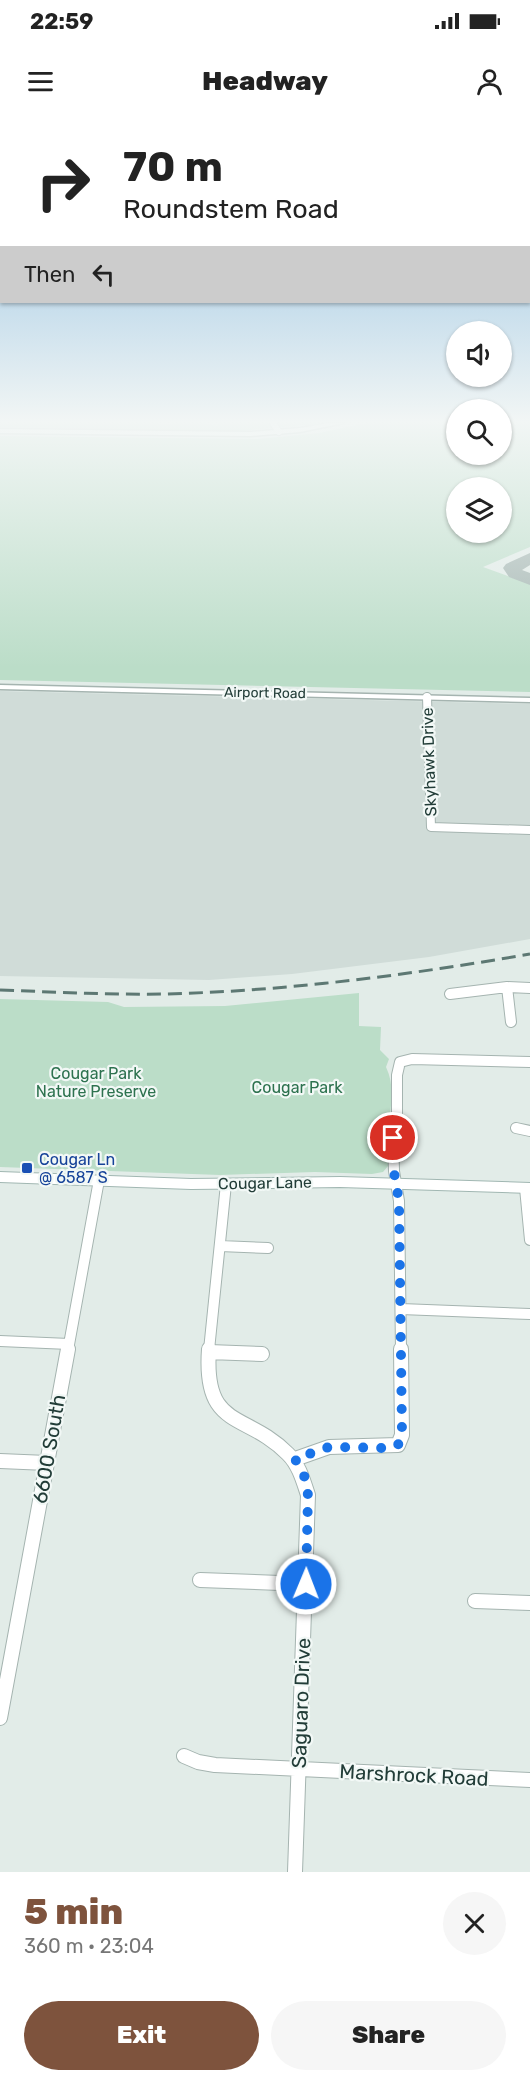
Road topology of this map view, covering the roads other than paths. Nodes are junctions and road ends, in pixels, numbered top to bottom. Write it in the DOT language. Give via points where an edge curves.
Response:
graph roads {
  1 [pos="0,687"];
  2 [pos="427,697"];
  3 [pos="530,700"];
  4 [pos="530,830"];
  5 [pos="507,987"];
  6 [pos="530,988"];
  7 [pos="450,994"];
  8 [pos="511,1022"];
  9 [pos="530,1062"];
  10 [pos="516,1128"];
  11 [pos="530,1131"];
  12 [pos="0,1177"];
  13 [pos="99,1180"];
  14 [pos="226,1184"];
  15 [pos="396,1184"];
  16 [pos="527,1188"];
  17 [pos="530,1240"];
  18 [pos="220,1246"];
  19 [pos="268,1248"];
  20 [pos="401,1309"];
  21 [pos="530,1314"];
  22 [pos="0,1341"];
  23 [pos="69,1344"];
  24 [pos="209,1352"];
  25 [pos="262,1354"];
  26 [pos="295,1459"];
  27 [pos="0,1461"];
  28 [pos="47,1463"];
  29 [pos="200,1580"];
  30 [pos="306,1584"];
  31 [pos="475,1601"];
  32 [pos="530,1603"];
  33 [pos="0,1718"];
  34 [pos="184,1756"];
  35 [pos="298,1769"];
  36 [pos="530,1780"];
  37 [pos="295,1872"];
  1 -- 2 [label="street, Airport Road"];
  2 -- 3 [label="street, Airport Road"];
  2 -- 4 [label="street, Skyhawk Drive" via="431,827"];
  5 -- 6 [label="street"];
  5 -- 7 [label="street"];
  5 -- 8 [label="street"];
  9 -- 15 [label="street" via="400,1062 398,1117 393,1138"];
  10 -- 11 [label="street"];
  12 -- 13 [label="main road, Cougar Lane"];
  13 -- 14 [label="main road, Cougar Lane"];
  13 -- 23 [label="street, 6600 South"];
  14 -- 15 [label="main road, Cougar Lane"];
  14 -- 18 [label="street, Saguaro Drive"];
  15 -- 16 [label="main road, Cougar Lane"];
  15 -- 20 [label="street"];
  16 -- 17 [label="street"];
  18 -- 19 [label="street"];
  18 -- 24 [label="street, Saguaro Drive"];
  20 -- 21 [label="street"];
  20 -- 26 [label="street" via="404,1422 398,1445 329,1447"];
  22 -- 23 [label="street"];
  23 -- 28 [label="street, 6600 South"];
  24 -- 25 [label="street"];
  24 -- 26 [label="street, Saguaro Drive" via="208,1376 217,1403 230,1417 266,1436"];
  26 -- 30 [label="street, Saguaro Drive" via="304,1475 308,1495"];
  27 -- 28 [label="street"];
  28 -- 33 [label="street, 6600 South"];
  29 -- 30 [label="street"];
  30 -- 35 [label="street, Saguaro Drive"];
  31 -- 32 [label="street"];
  34 -- 35 [label="street, Marshrock Road" via="215,1765"];
  35 -- 36 [label="street, Marshrock Road"];
  35 -- 37 [label="street, Saguaro Drive"];
}
